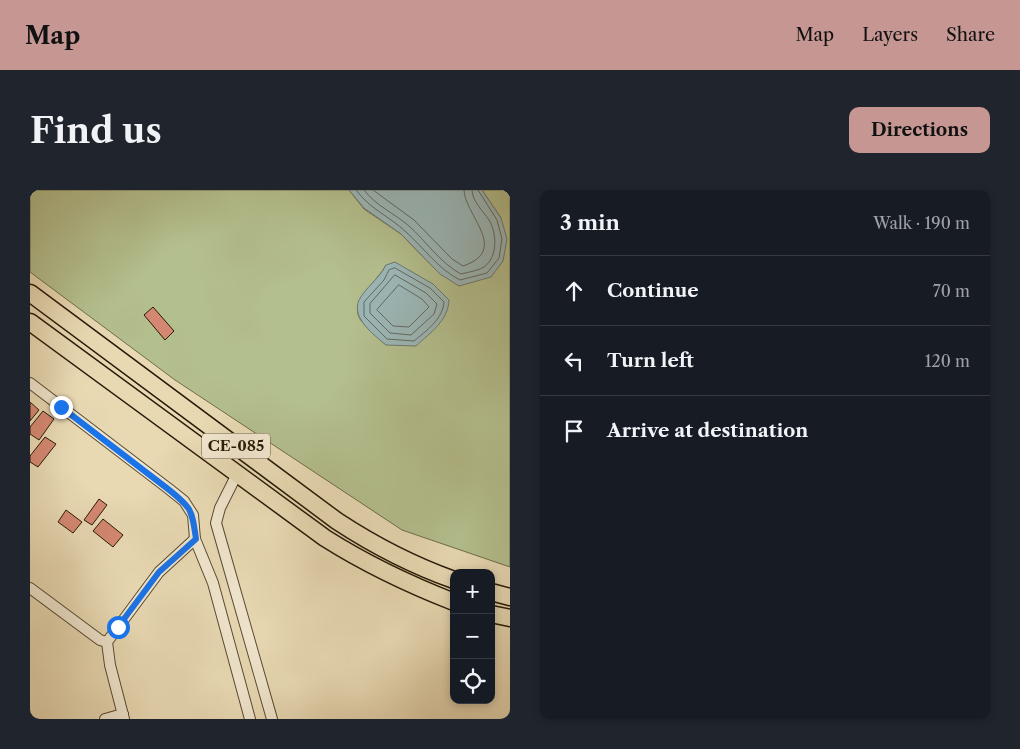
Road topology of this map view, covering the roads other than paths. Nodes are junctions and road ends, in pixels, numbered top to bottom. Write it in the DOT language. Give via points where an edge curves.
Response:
graph roads {
  1 [pos="30,293"];
  2 [pos="30,322"];
  3 [pos="50,336"];
  4 [pos="30,340"];
  5 [pos="30,383"];
  6 [pos="238,472"];
  7 [pos="196,539"];
  8 [pos="450,579"];
  9 [pos="30,588"];
  10 [pos="495,593"];
  11 [pos="510,597"];
  12 [pos="450,600"];
  13 [pos="495,615"];
  14 [pos="510,618"];
  15 [pos="107,642"];
  16 [pos="123,717"];
  17 [pos="105,719"];
  18 [pos="250,719"];
  19 [pos="272,719"];
  1 -- 8 [label="highway, CE-085" via="337,521 415,566"];
  2 -- 3 [label="highway, CE-085"];
  3 -- 4 [label="highway"];
  3 -- 6 [label="highway, CE-085"];
  5 -- 7 [label="street" via="184,501 193,515"];
  6 -- 12 [label="highway, CE-085" via="325,538 360,560 406,584"];
  6 -- 19 [label="street" via="216,523"];
  7 -- 15 [label="street" via="159,572"];
  7 -- 18 [label="street" via="213,583"];
  9 -- 15 [label="street"];
  10 -- 11 [label="highway"];
  13 -- 14 [label="highway"];
  15 -- 16 [label="street"];
  16 -- 17 [label="street"];
}
